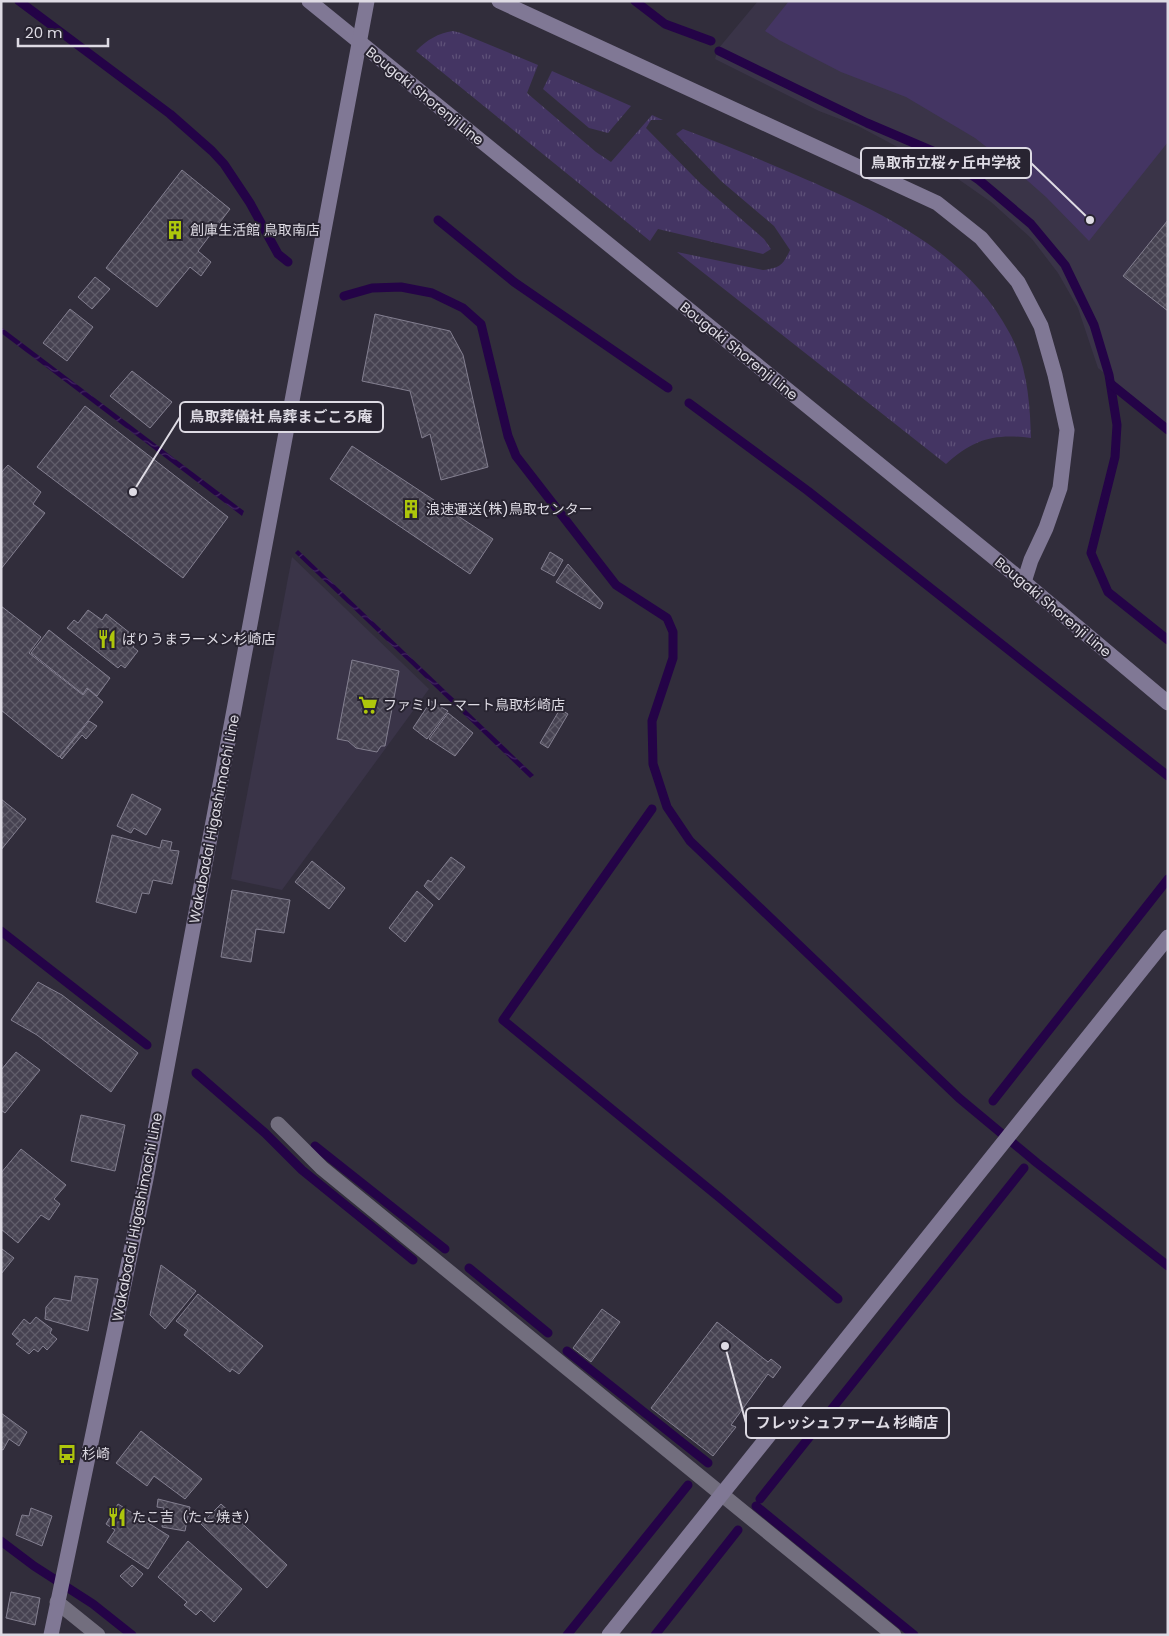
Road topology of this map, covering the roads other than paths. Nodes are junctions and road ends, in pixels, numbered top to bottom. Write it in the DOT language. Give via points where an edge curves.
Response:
graph roads {
  1 [pos="309,1"];
  2 [pos="367,1"];
  3 [pos="500,1"];
  4 [pos="1024,582"];
  5 [pos="1168,703"];
  6 [pos="1168,937"];
  7 [pos="278,1124"];
  8 [pos="721,1494"];
  9 [pos="57,1602"];
  10 [pos="51,1635"];
  11 [pos="98,1635"];
  12 [pos="609,1635"];
  13 [pos="894,1635"];
  1 -- 4 [label="main road, Bougaki Shorenji Line"];
  2 -- 9 [label="main road, Wakabadai Higashimachi Line" via="146,1179"];
  3 -- 4 [label="main road" via="937,203 981,238 1018,282 1041,326 1066,430 1060,488"];
  4 -- 5 [label="main road, Bougaki Shorenji Line"];
  6 -- 8 [label="main road"];
  7 -- 8 [label="street" via="322,1168"];
  8 -- 12 [label="main road"];
  8 -- 13 [label="street"];
  9 -- 10 [label="main road, Wakabadai Higashimachi Line"];
  9 -- 11 [label="street"];
}
